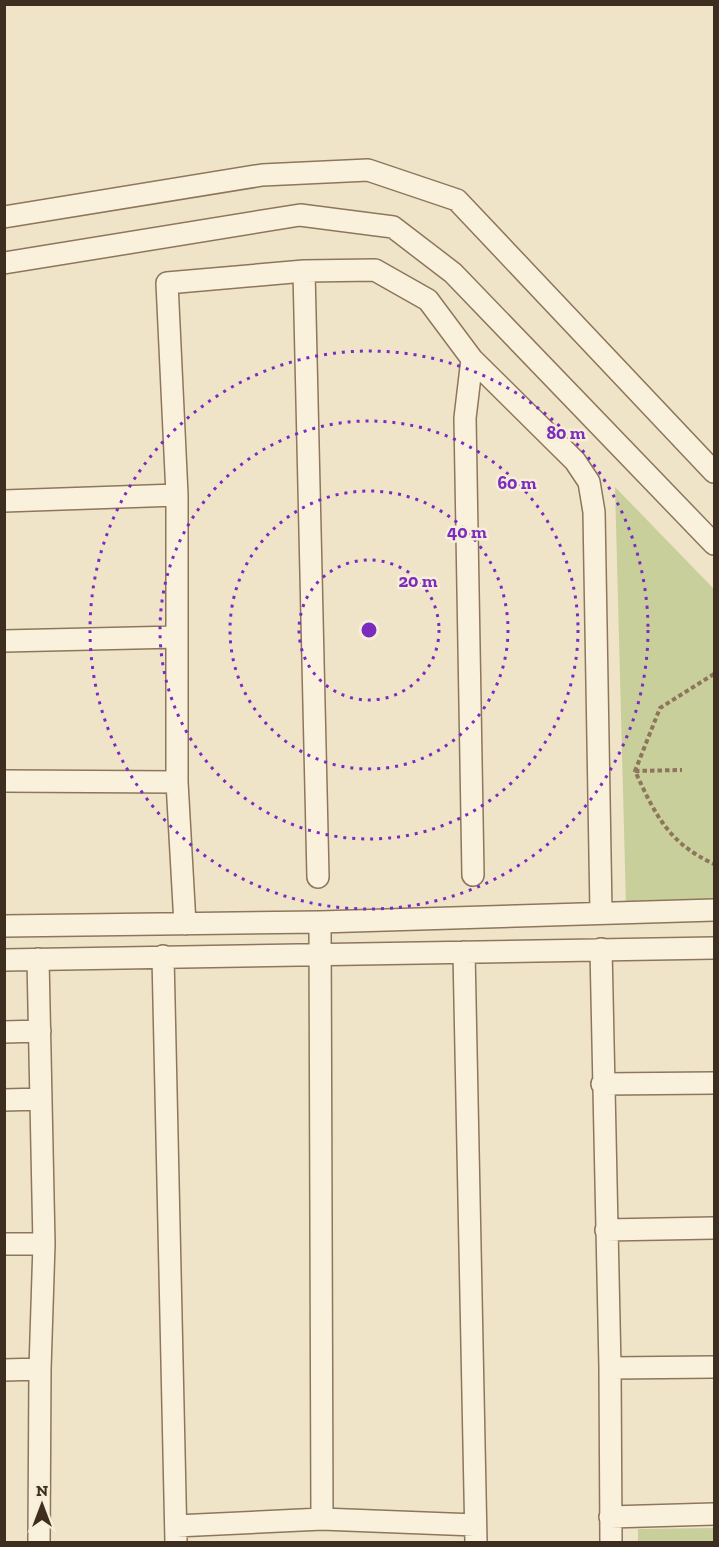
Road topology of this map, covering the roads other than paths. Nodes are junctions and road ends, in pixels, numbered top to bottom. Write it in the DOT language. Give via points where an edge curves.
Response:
graph roads {
  1 [pos="4,217"];
  2 [pos="4,263"];
  3 [pos="304,271"];
  4 [pos="472,359"];
  5 [pos="714,472"];
  6 [pos="177,495"];
  7 [pos="4,501"];
  8 [pos="714,544"];
  9 [pos="177,637"];
  10 [pos="4,641"];
  11 [pos="4,781"];
  12 [pos="177,782"];
  13 [pos="473,875"];
  14 [pos="318,877"];
  15 [pos="714,910"];
  16 [pos="600,912"];
  17 [pos="320,922"];
  18 [pos="184,924"];
  19 [pos="4,926"];
  20 [pos="714,948"];
  21 [pos="601,949"];
  22 [pos="464,952"];
  23 [pos="321,954"];
  24 [pos="163,956"];
  25 [pos="4,960"];
  26 [pos="38,960"];
  27 [pos="40,1031"];
  28 [pos="4,1032"];
  29 [pos="714,1083"];
  30 [pos="602,1084"];
  31 [pos="41,1099"];
  32 [pos="4,1100"];
  33 [pos="714,1228"];
  34 [pos="606,1230"];
  35 [pos="44,1244"];
  36 [pos="4,1245"];
  37 [pos="714,1367"];
  38 [pos="610,1368"];
  39 [pos="40,1369"];
  40 [pos="4,1370"];
  41 [pos="714,1514"];
  42 [pos="610,1517"];
  43 [pos="322,1519"];
  44 [pos="176,1534"];
  45 [pos="475,1534"];
  46 [pos="39,1542"];
  47 [pos="611,1542"];
  1 -- 5 [label="street" via="262,176 368,170 457,200"];
  2 -- 8 [label="street" via="300,215 393,227 453,273"];
  3 -- 4 [label="street" via="375,270 428,300"];
  3 -- 6 [label="street" via="168,283"];
  3 -- 14 [label="street"];
  4 -- 13 [label="street" via="465,418"];
  4 -- 16 [label="street" via="575,461 589,482 594,512"];
  6 -- 7 [label="street"];
  6 -- 9 [label="street"];
  9 -- 10 [label="street"];
  9 -- 12 [label="street"];
  11 -- 12 [label="street"];
  12 -- 18 [label="street"];
  15 -- 16 [label="street"];
  16 -- 17 [label="street"];
  17 -- 18 [label="street"];
  17 -- 23 [label="street"];
  18 -- 19 [label="street"];
  20 -- 21 [label="street"];
  21 -- 22 [label="street"];
  21 -- 30 [label="street"];
  22 -- 23 [label="street"];
  22 -- 45 [label="street"];
  23 -- 24 [label="street"];
  23 -- 43 [label="street"];
  24 -- 26 [label="street"];
  24 -- 44 [label="street"];
  25 -- 26 [label="street"];
  26 -- 27 [label="street"];
  27 -- 28 [label="street"];
  27 -- 31 [label="street"];
  29 -- 30 [label="street"];
  30 -- 34 [label="street"];
  31 -- 32 [label="street"];
  31 -- 35 [label="street"];
  33 -- 34 [label="street"];
  34 -- 38 [label="street"];
  35 -- 36 [label="street"];
  35 -- 39 [label="street"];
  37 -- 38 [label="street"];
  38 -- 42 [label="street"];
  39 -- 40 [label="street"];
  39 -- 46 [label="street"];
  41 -- 42 [label="street"];
  42 -- 47 [label="street"];
  43 -- 44 [label="street"];
  43 -- 45 [label="street"];
}
